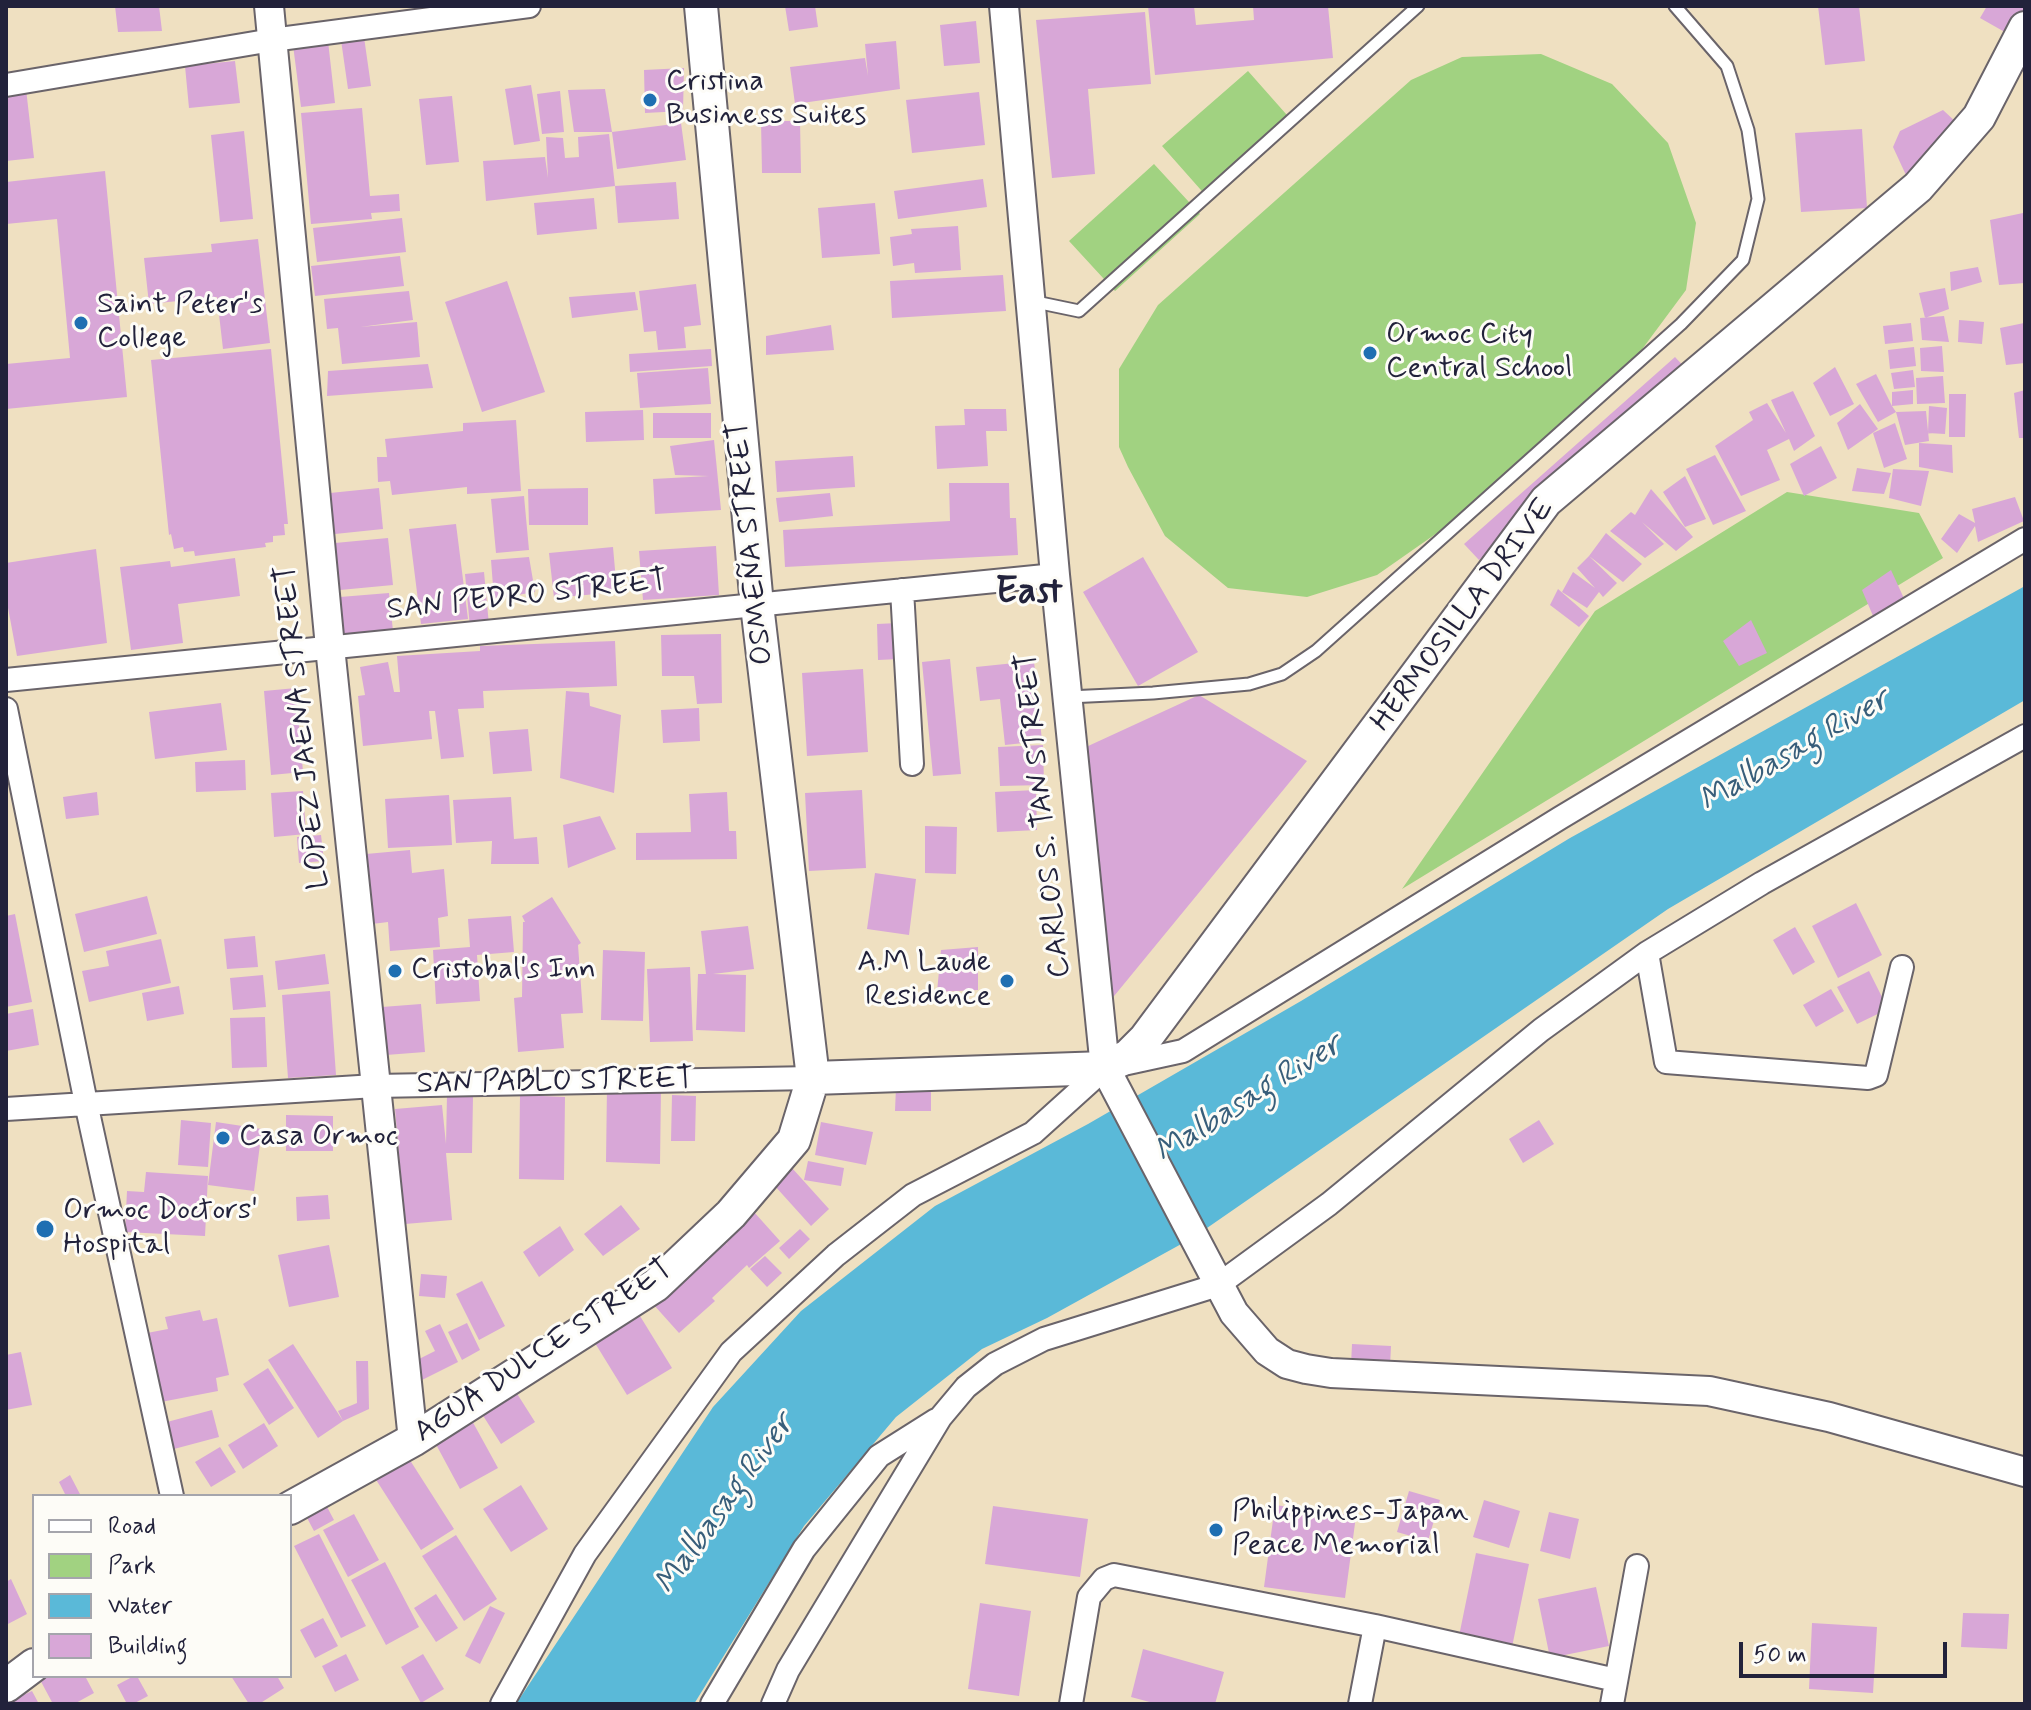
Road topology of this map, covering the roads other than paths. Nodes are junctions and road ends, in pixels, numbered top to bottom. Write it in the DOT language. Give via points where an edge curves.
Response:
graph roads {
  1 [pos="269,6"];
  2 [pos="529,6"];
  3 [pos="701,6"];
  4 [pos="1004,6"];
  5 [pos="1418,6"];
  6 [pos="1675,6"];
  7 [pos="2025,28"];
  8 [pos="272,40"];
  9 [pos="6,85"];
  10 [pos="1030,301"];
  11 [pos="2025,539"];
  12 [pos="1055,575"];
  13 [pos="902,590"];
  14 [pos="757,605"];
  15 [pos="330,647"];
  16 [pos="6,680"];
  17 [pos="1067,697"];
  18 [pos="6,709"];
  19 [pos="2025,736"];
  20 [pos="912,764"];
  21 [pos="1647,953"];
  22 [pos="1902,967"];
  23 [pos="1105,1068"];
  24 [pos="813,1078"];
  25 [pos="375,1086"];
  26 [pos="86,1103"];
  27 [pos="6,1109"];
  28 [pos="1218,1285"];
  29 [pos="940,1418"];
  30 [pos="413,1440"];
  31 [pos="2025,1472"];
  32 [pos="172,1494"];
  33 [pos="292,1507"];
  34 [pos="1637,1566"];
  35 [pos="1375,1626"];
  36 [pos="32,1666"];
  37 [pos="1616,1680"];
  38 [pos="6,1686"];
  39 [pos="502,1704"];
  40 [pos="712,1704"];
  41 [pos="773,1704"];
  42 [pos="1071,1704"];
  43 [pos="1360,1704"];
  44 [pos="1612,1704"];
  1 -- 8 [label="street, LOPEZ JAENA STREET"];
  2 -- 8 [label="street"];
  3 -- 14 [label="main road, OSMEÑA STREET"];
  4 -- 10 [label="street, CARLOS S. TAN STREET"];
  5 -- 10 [label="lane" via="1079,311"];
  6 -- 17 [label="lane" via="1727,66 1748,130 1758,199 1743,260 1681,324 1316,651 1282,674 1249,684"];
  7 -- 23 [label="main road, HERMOSILLA DRIVE" via="1979,117 1918,187 1546,501 1145,1039"];
  8 -- 9 [label="street"];
  8 -- 15 [label="street, LOPEZ JAENA STREET"];
  10 -- 12 [label="street, CARLOS S. TAN STREET"];
  11 -- 23 [label="street" via="1183,1051"];
  12 -- 13 [label="street, SAN PEDRO STREET"];
  12 -- 17 [label="street, CARLOS S. TAN STREET"];
  13 -- 14 [label="street, SAN PEDRO STREET"];
  13 -- 20 [label="street"];
  14 -- 15 [label="street, SAN PEDRO STREET"];
  14 -- 24 [label="main road, OSMEÑA STREET"];
  15 -- 16 [label="street, SAN PEDRO STREET"];
  15 -- 25 [label="street, LOPEZ JAENA STREET"];
  17 -- 23 [label="street, CARLOS S. TAN STREET"];
  18 -- 26 [label="street"];
  19 -- 21 [label="street"];
  21 -- 22 [label="street" via="1666,1062 1868,1078 1876,1075"];
  21 -- 28 [label="street"];
  23 -- 24 [label="main road, SAN PABLO STREET"];
  23 -- 28 [label="street, CARLOS S. TAN STREET"];
  23 -- 39 [label="street" via="1033,1133 913,1195 836,1255 731,1352 585,1554"];
  24 -- 25 [label="street, SAN PABLO STREET"];
  24 -- 30 [label="main road, AGUA DULCE STREET" via="794,1140 731,1214 656,1285"];
  25 -- 26 [label="street, SAN PABLO STREET"];
  25 -- 30 [label="street, LOPEZ JAENA STREET"];
  26 -- 27 [label="street, SAN PABLO STREET"];
  26 -- 32 [label="street"];
  28 -- 29 [label="street" via="1044,1339 995,1364"];
  28 -- 31 [label="street, CARLOS S. TAN STREET" via="1267,1351 1306,1369 1709,1391 1829,1417"];
  29 -- 40 [label="street" via="879,1456 813,1538"];
  29 -- 41 [label="street" via="788,1670"];
  30 -- 33 [label="main road, AGUA DULCE STREET"];
  34 -- 37 [label="street"];
  35 -- 37 [label="street"];
  35 -- 42 [label="street" via="1114,1575 1089,1597"];
  35 -- 43 [label="street"];
  36 -- 38 [label="main road"];
  37 -- 44 [label="street"];
}
